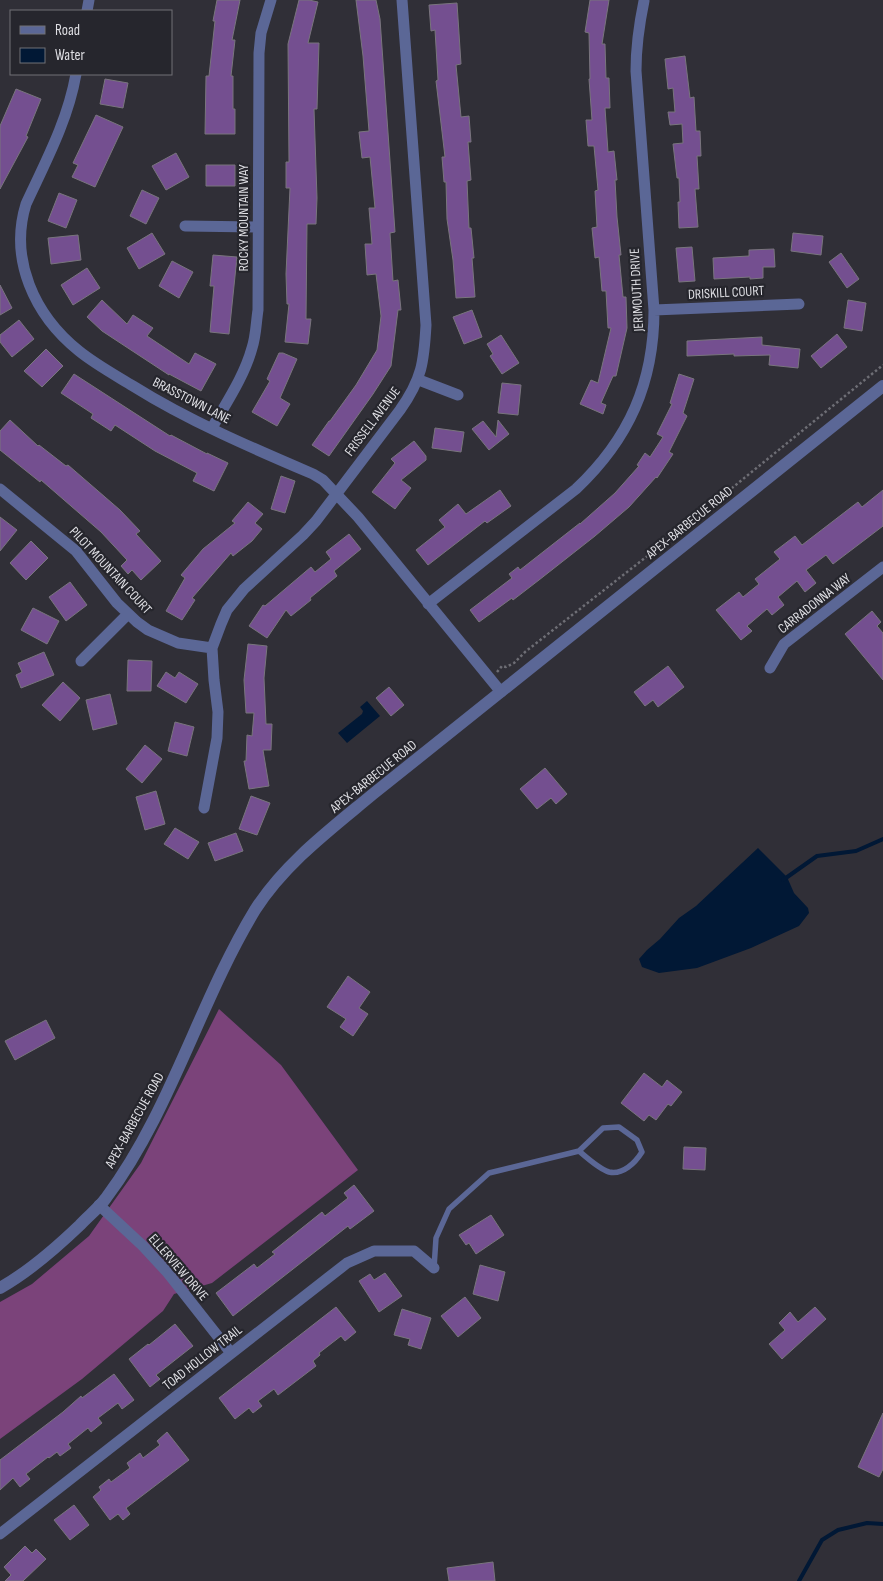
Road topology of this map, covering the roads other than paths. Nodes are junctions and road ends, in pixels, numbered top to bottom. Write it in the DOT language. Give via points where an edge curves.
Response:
graph roads {
  1 [pos="271,0"];
  2 [pos="402,0"];
  3 [pos="644,1"];
  4 [pos="76,75"];
  5 [pos="185,226"];
  6 [pos="258,227"];
  7 [pos="799,304"];
  8 [pos="654,310"];
  9 [pos="419,380"];
  10 [pos="883,386"];
  11 [pos="458,395"];
  12 [pos="212,428"];
  13 [pos="0,489"];
  14 [pos="336,494"];
  15 [pos="881,573"];
  16 [pos="428,604"];
  17 [pos="128,614"];
  18 [pos="212,648"];
  19 [pos="81,661"];
  20 [pos="770,668"];
  21 [pos="501,692"];
  22 [pos="204,808"];
  23 [pos="579,1150"];
  24 [pos="99,1206"];
  25 [pos="434,1268"];
  26 [pos="0,1288"];
  27 [pos="231,1353"];
  28 [pos="0,1534"];
  1 -- 6 [label="street, ROCKY MOUNTAIN WAY" via="259,52"];
  2 -- 9 [label="street, FRISSELL AVENUE" via="426,325"];
  3 -- 8 [label="street, JERIMOUTH DRIVE" via="636,42 636,71"];
  4 -- 12 [label="street, BRASSTOWN LANE" via="61,128 22,217 21,255 27,281 48,318 80,352 166,406"];
  5 -- 6 [label="street"];
  6 -- 12 [label="street, ROCKY MOUNTAIN WAY" via="258,310 252,348"];
  7 -- 8 [label="street, DRISKILL COURT"];
  8 -- 16 [label="street, JERIMOUTH DRIVE" via="652,353 642,391 624,432 600,465 576,489"];
  9 -- 11 [label="street"];
  9 -- 14 [label="street, FRISSELL AVENUE"];
  10 -- 21 [label="street, APEX-BARBECUE ROAD"];
  12 -- 14 [label="street, BRASSTOWN LANE" via="313,474"];
  13 -- 17 [label="street, PILOT MOUNTAIN COURT" via="76,551"];
  14 -- 16 [label="street, BRASSTOWN LANE"];
  14 -- 18 [label="street, FRISSELL AVENUE" via="303,535 235,599 220,624"];
  15 -- 20 [label="street, CARRADONNA WAY" via="784,644"];
  16 -- 21 [label="street, BRASSTOWN LANE"];
  17 -- 18 [label="street, PILOT MOUNTAIN COURT" via="164,638"];
  17 -- 19 [label="street"];
  18 -- 22 [label="street, FRISSELL AVENUE" via="217,738"];
  21 -- 24 [label="street, APEX-BARBECUE ROAD" via="308,848 280,877 256,909 223,969 139,1146"];
  23 -- 23 [label="lane" via="603,1128 620,1127 637,1140 642,1152 626,1170 610,1172 591,1162"];
  23 -- 25 [label="lane" via="489,1173 449,1209 436,1238"];
  24 -- 26 [label="street, APEX-BARBECUE ROAD" via="52,1252"];
  24 -- 27 [label="street, ELLERVIEW DRIVE" via="168,1273"];
  25 -- 27 [label="street, TOAD HOLLOW TRAIL" via="414,1252 374,1251 347,1263"];
  27 -- 28 [label="street, TOAD HOLLOW TRAIL"];
}
